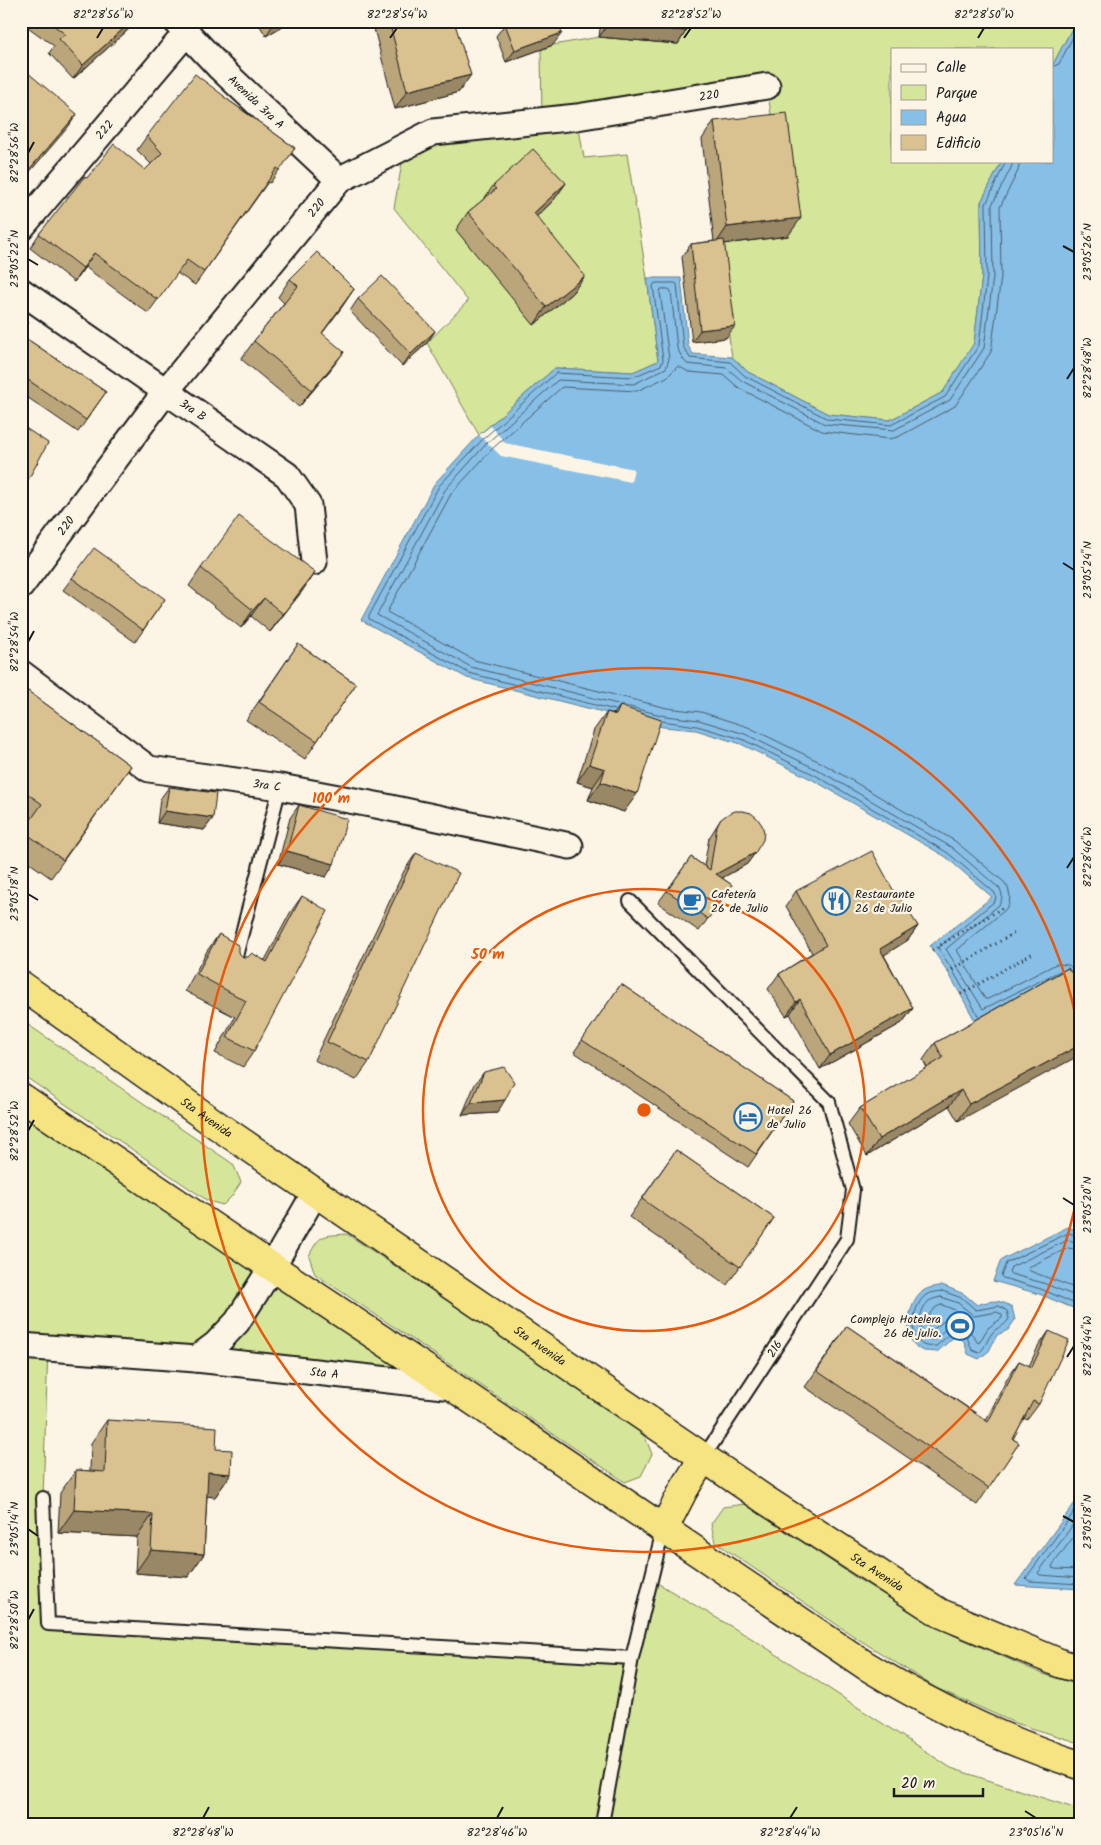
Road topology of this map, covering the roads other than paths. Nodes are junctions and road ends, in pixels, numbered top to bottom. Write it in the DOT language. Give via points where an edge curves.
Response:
graph roads {
  1 [pos="182,27"];
  2 [pos="767,86"];
  3 [pos="339,180"];
  4 [pos="21,228"];
  5 [pos="21,291"];
  6 [pos="166,391"];
  7 [pos="314,562"];
  8 [pos="21,586"];
  9 [pos="21,673"];
  10 [pos="280,787"];
  11 [pos="570,846"];
  12 [pos="630,901"];
  13 [pos="234,966"];
  14 [pos="21,985"];
  15 [pos="21,1097"];
  16 [pos="315,1193"];
  17 [pos="272,1267"];
  18 [pos="21,1346"];
  19 [pos="196,1359"];
  20 [pos="453,1387"];
  21 [pos="703,1458"];
  22 [pos="43,1498"];
  23 [pos="663,1530"];
  24 [pos="632,1658"];
  25 [pos="1080,1669"];
  26 [pos="1080,1765"];
  27 [pos="602,1824"];
  1 -- 3 [label="street, Avenida 3ra A" via="220,68"];
  1 -- 4 [label="street, 222"];
  2 -- 3 [label="street, 220" via="577,117 433,132"];
  3 -- 6 [label="street, 220"];
  5 -- 6 [label="street, 3ra B"];
  6 -- 7 [label="street, 3ra B" via="287,475 308,505"];
  6 -- 8 [label="street, 220"];
  9 -- 10 [label="street, 3ra C" via="149,769"];
  10 -- 11 [label="street, 3ra C"];
  10 -- 13 [label="lane"];
  12 -- 21 [label="lane, 216" via="829,1102 853,1190 847,1239"];
  14 -- 16 [label="highway, 5ta Avenida"];
  15 -- 17 [label="highway"];
  16 -- 17 [label="street"];
  16 -- 21 [label="highway, 5ta Avenida"];
  17 -- 19 [label="street" via="237,1322"];
  17 -- 20 [label="highway"];
  18 -- 19 [label="street, 5ta A"];
  19 -- 20 [label="street, 5ta A"];
  20 -- 23 [label="highway"];
  21 -- 23 [label="highway"];
  21 -- 25 [label="highway, 5ta Avenida" via="940,1613"];
  22 -- 24 [label="lane" via="48,1624"];
  23 -- 24 [label="lane"];
  23 -- 26 [label="highway" via="915,1696 1043,1754"];
  24 -- 27 [label="lane"];
}
